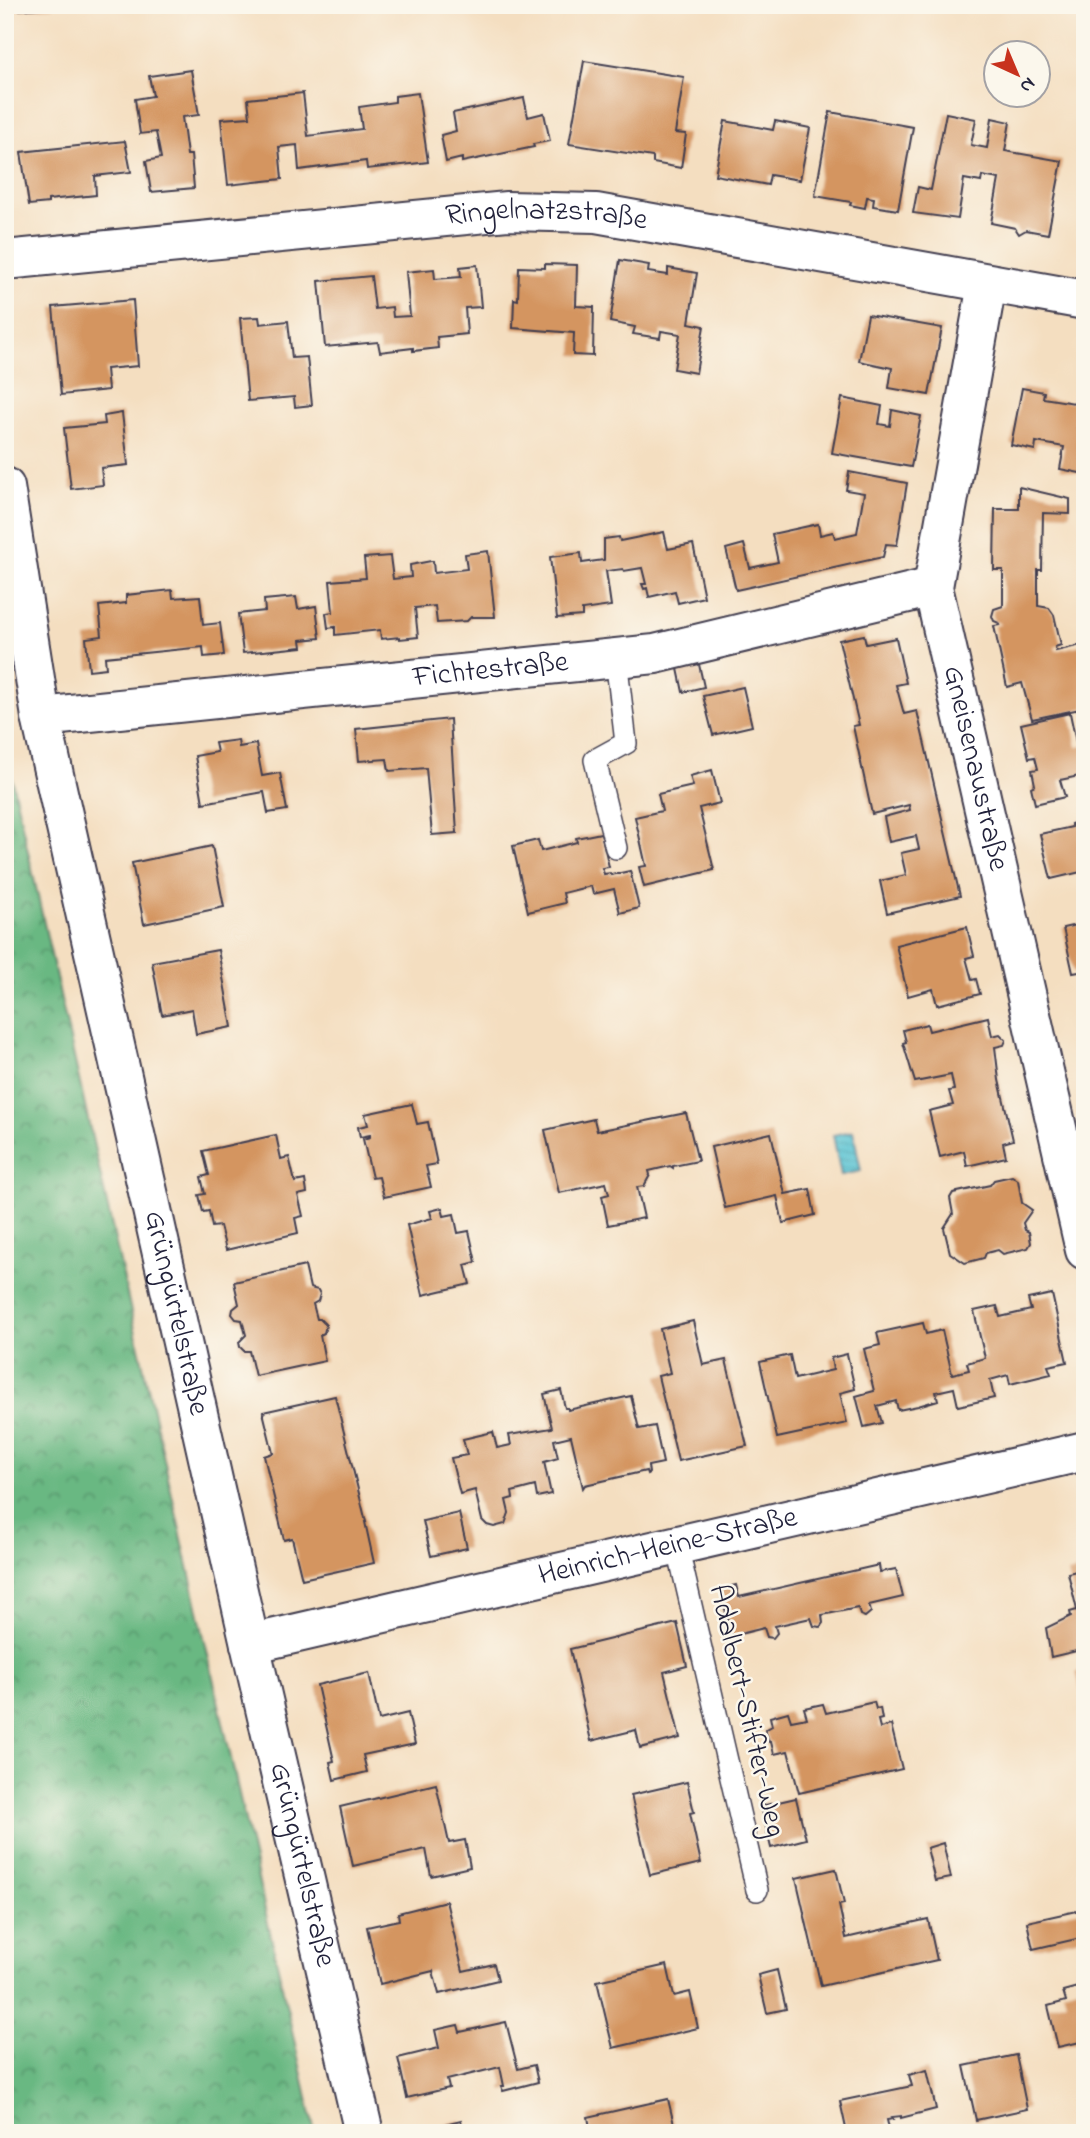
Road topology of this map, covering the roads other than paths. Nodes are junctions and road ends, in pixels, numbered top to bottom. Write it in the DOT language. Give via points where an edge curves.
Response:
graph roads {
  1 [pos="5,260"];
  2 [pos="987,284"];
  3 [pos="1085,300"];
  4 [pos="5,487"];
  5 [pos="933,587"];
  6 [pos="616,658"];
  7 [pos="41,717"];
  8 [pos="616,848"];
  9 [pos="1085,1250"];
  10 [pos="1085,1451"];
  11 [pos="677,1545"];
  12 [pos="250,1644"];
  13 [pos="757,1890"];
  14 [pos="364,2133"];
  1 -- 2 [label="street, Ringelnatzstraße" via="507,211 571,212"];
  2 -- 3 [label="street, Ringelnatzstraße"];
  2 -- 5 [label="street, Gneisenaustraße"];
  4 -- 7 [label="street, Grüngürtelstraße"];
  5 -- 6 [label="street, Fichtestraße" via="655,654"];
  5 -- 9 [label="street, Gneisenaustraße"];
  6 -- 7 [label="street, Fichtestraße"];
  6 -- 8 [label="lane" via="626,743 595,760"];
  7 -- 12 [label="street, Grüngürtelstraße"];
  10 -- 11 [label="street, Heinrich-Heine-Straße"];
  11 -- 12 [label="street, Heinrich-Heine-Straße"];
  11 -- 13 [label="lane, Adalbert-Stifter-Weg"];
  12 -- 14 [label="street, Grüngürtelstraße"];
}
